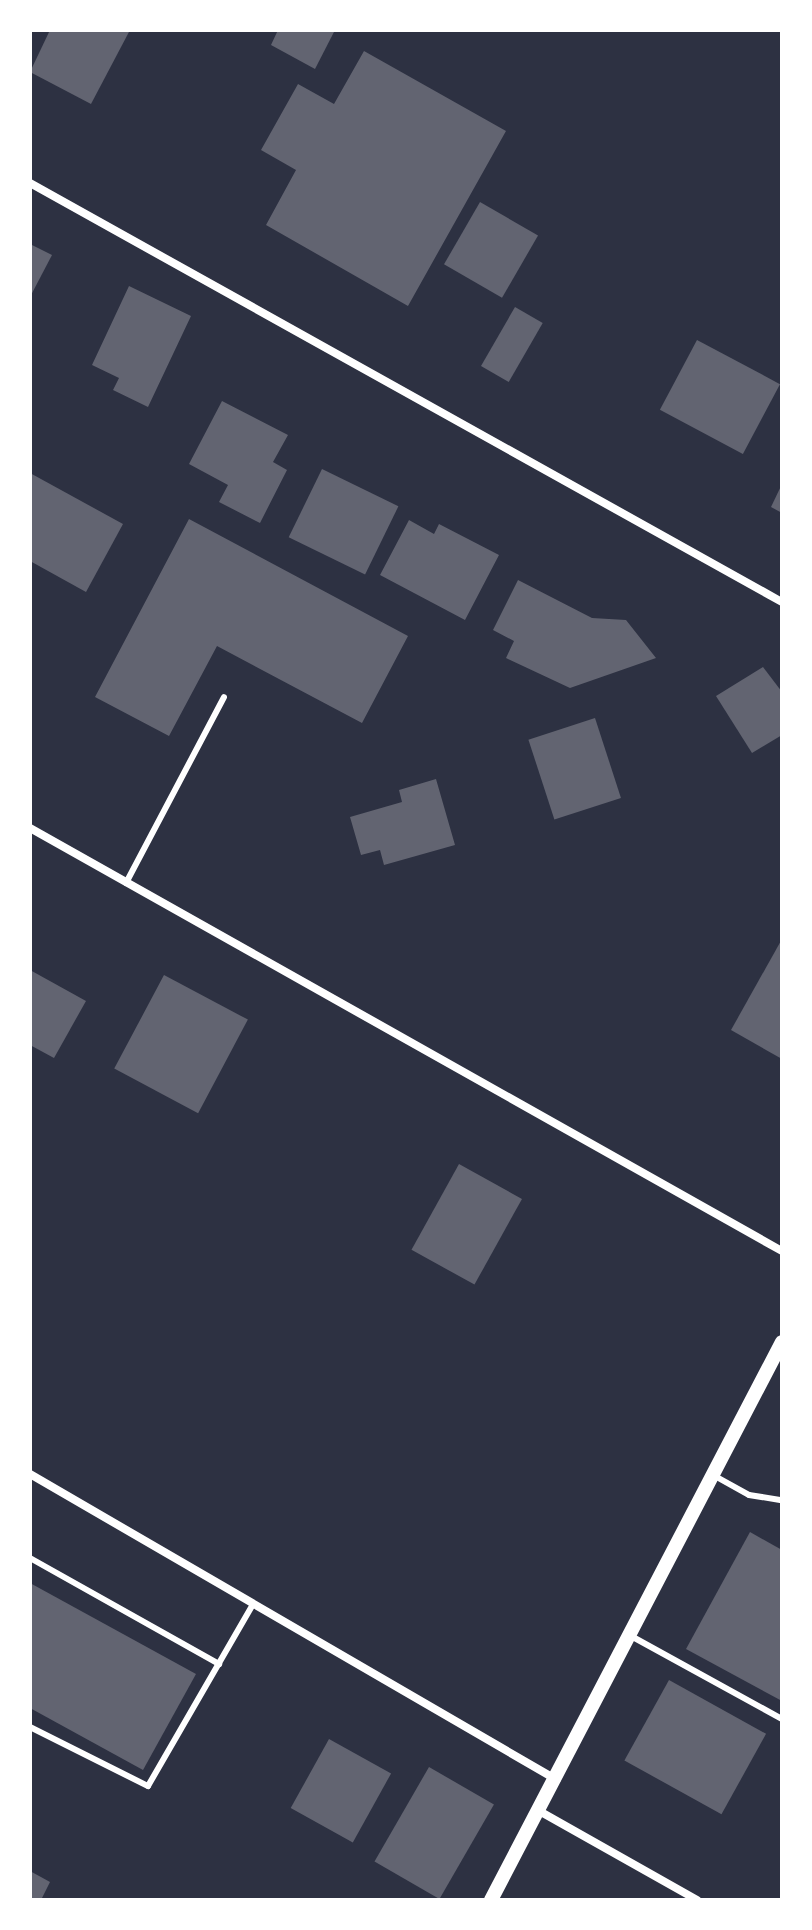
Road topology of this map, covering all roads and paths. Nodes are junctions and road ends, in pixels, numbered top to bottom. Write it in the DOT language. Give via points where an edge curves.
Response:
graph roads {
  1 [pos="30,183"];
  2 [pos="782,602"];
  3 [pos="224,697"];
  4 [pos="30,828"];
  5 [pos="126,883"];
  6 [pos="782,1251"];
  7 [pos="782,1342"];
  8 [pos="30,1474"];
  9 [pos="713,1475"];
  10 [pos="782,1500"];
  11 [pos="30,1558"];
  12 [pos="253,1604"];
  13 [pos="631,1636"];
  14 [pos="219,1664"];
  15 [pos="782,1719"];
  16 [pos="30,1727"];
  17 [pos="557,1781"];
  18 [pos="541,1812"];
  19 [pos="679,1896"];
  20 [pos="491,1900"];
  21 [pos="697,1900"];
  1 -- 2 [label="street"];
  3 -- 5 [label="lane"];
  4 -- 5 [label="street"];
  5 -- 6 [label="street"];
  7 -- 9 [label="street"];
  8 -- 12 [label="street"];
  9 -- 10 [label="lane" via="749,1495"];
  9 -- 13 [label="street"];
  11 -- 14 [label="lane"];
  12 -- 14 [label="lane"];
  12 -- 17 [label="street"];
  13 -- 15 [label="lane"];
  13 -- 17 [label="street"];
  14 -- 16 [label="lane" via="148,1786"];
  17 -- 18 [label="street"];
  18 -- 19 [label="street"];
  18 -- 20 [label="street"];
  19 -- 21 [label="street"];
}
